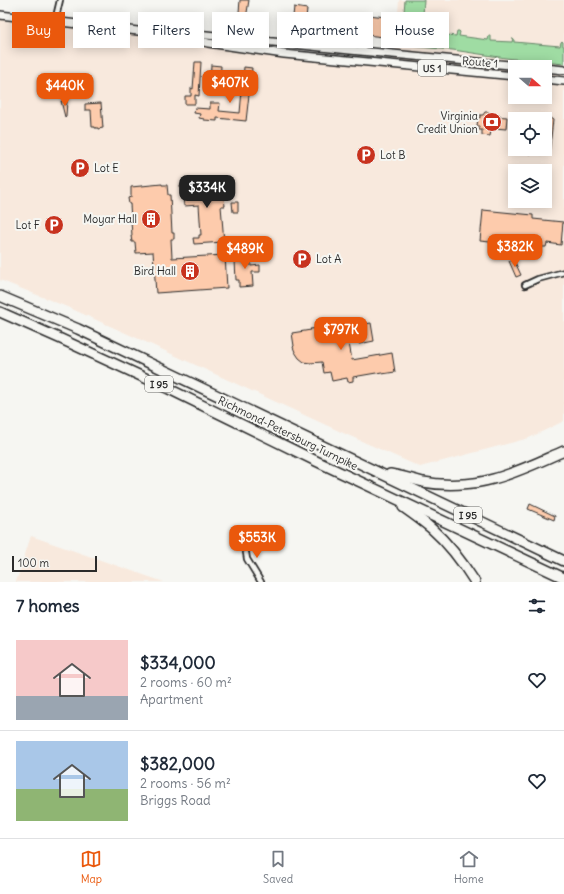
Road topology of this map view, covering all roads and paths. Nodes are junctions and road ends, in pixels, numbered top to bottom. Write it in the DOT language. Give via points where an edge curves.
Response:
graph roads {
  1 [pos="60,0"];
  2 [pos="57,12"];
  3 [pos="0,15"];
  4 [pos="12,16"];
  5 [pos="65,22"];
  6 [pos="138,31"];
  7 [pos="204,35"];
  8 [pos="204,42"];
  9 [pos="508,65"];
  10 [pos="552,69"];
  11 [pos="564,70"];
  12 [pos="508,75"];
  13 [pos="552,80"];
  14 [pos="564,81"];
  15 [pos="564,272"];
  16 [pos="525,285"];
  17 [pos="0,296"];
  18 [pos="0,312"];
  19 [pos="564,451"];
  20 [pos="372,469"];
  21 [pos="382,492"];
  22 [pos="244,540"];
  23 [pos="564,561"];
  24 [pos="564,578"];
  25 [pos="261,582"];
  26 [pos="475,582"];
  1 -- 2 [label="street"];
  3 -- 4 [label="main road, Route 1 / US 1"];
  5 -- 6 [label="main road, Route 1 / US 1"];
  7 -- 9 [label="main road, Route 1 / US 1"];
  8 -- 12 [label="main road, Route 1 / US 1" via="284,54"];
  10 -- 11 [label="main road"];
  13 -- 14 [label="main road"];
  15 -- 16 [label="street"];
  17 -- 20 [label="highway, Richmond-Petersburg Turnpike / I 95" via="91,335"];
  18 -- 21 [label="highway, Richmond-Petersburg Turnpike / I 95" via="154,382"];
  19 -- 20 [label="highway" via="482,482 424,482"];
  20 -- 23 [label="highway, Richmond-Petersburg Turnpike / I 95"];
  21 -- 24 [label="highway, Richmond-Petersburg Turnpike / I 95"];
  21 -- 26 [label="highway" via="432,529 450,548"];
  22 -- 25 [label="street" via="247,559"];
}
